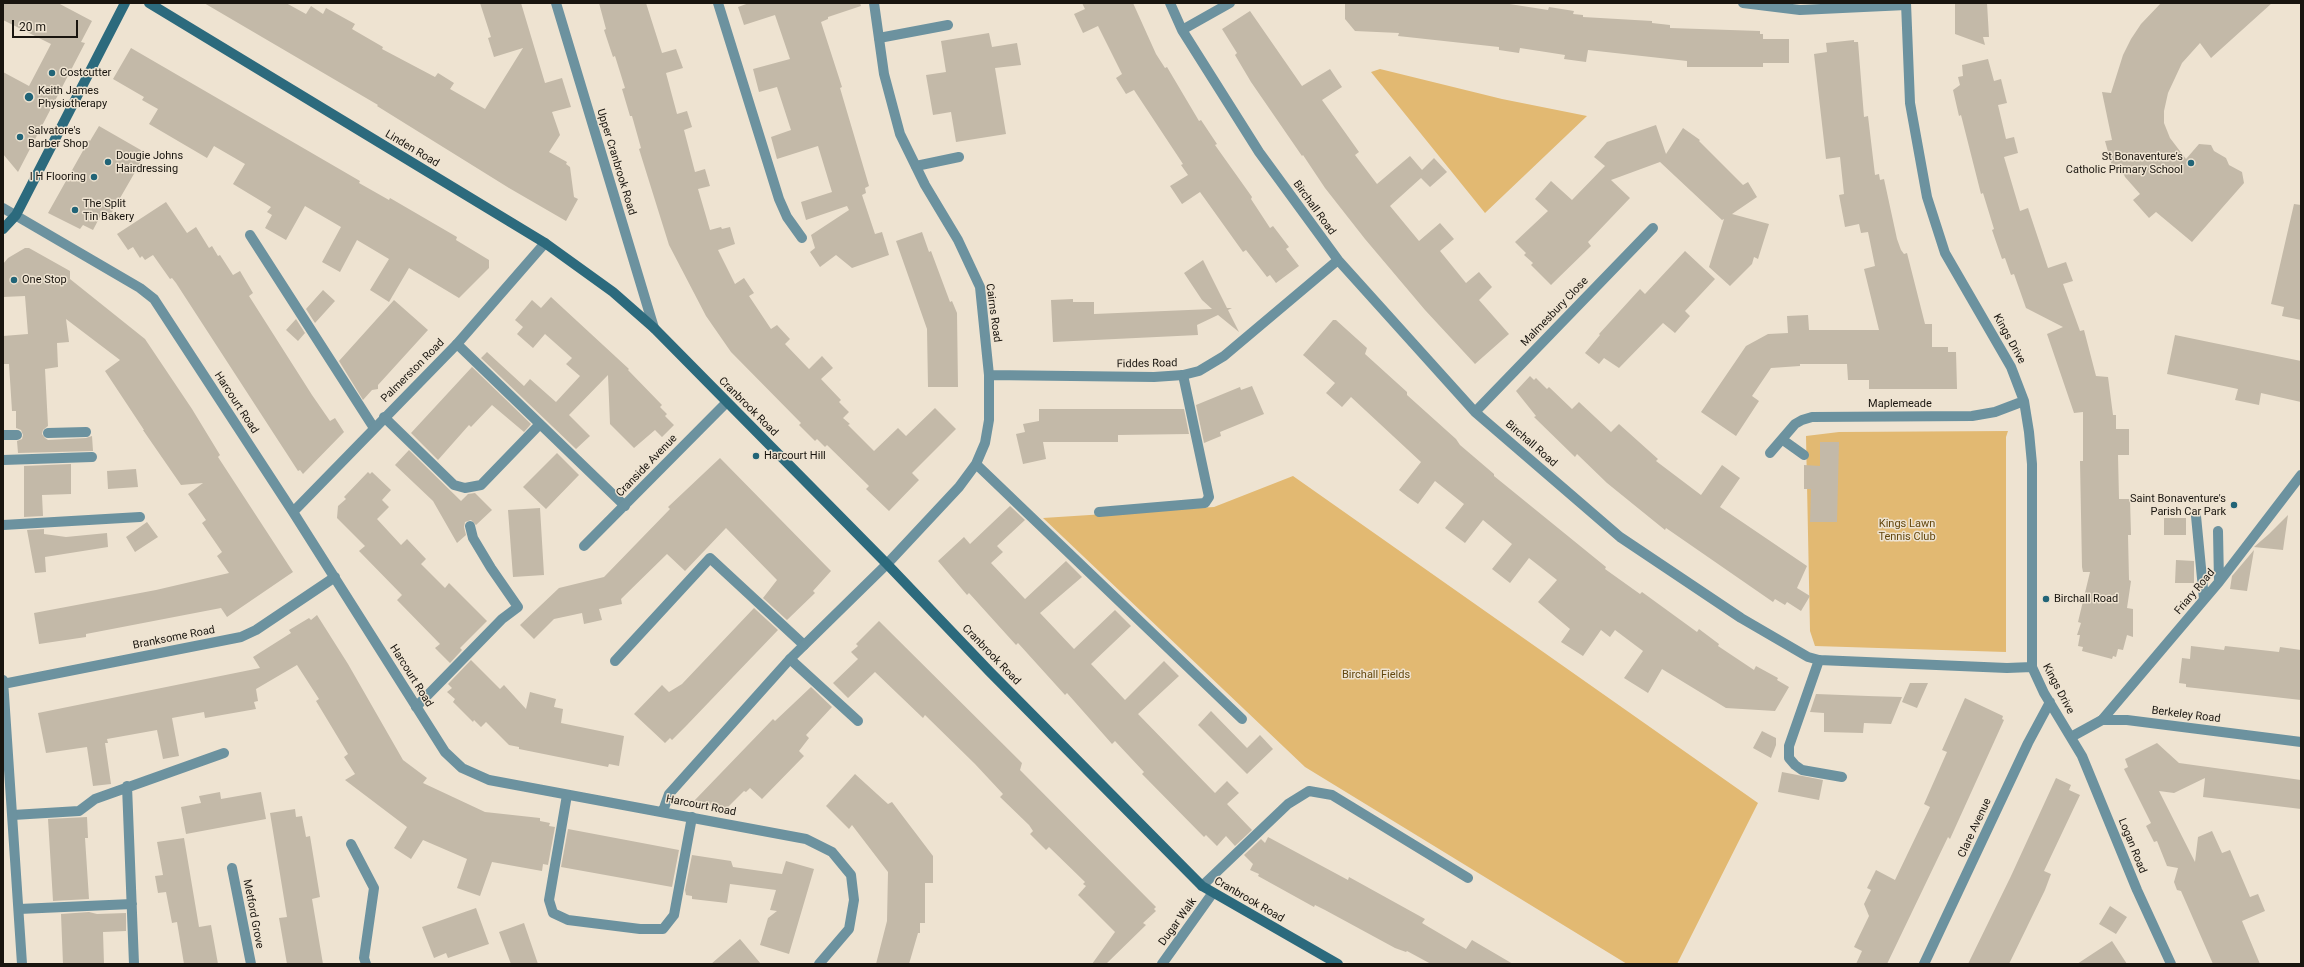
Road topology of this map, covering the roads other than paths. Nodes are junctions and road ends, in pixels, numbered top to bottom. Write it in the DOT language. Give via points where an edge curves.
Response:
graph roads {
  1 [pos="125,3"];
  2 [pos="149,3"];
  3 [pos="556,3"];
  4 [pos="718,3"];
  5 [pos="874,3"];
  6 [pos="1170,3"];
  7 [pos="1230,3"];
  8 [pos="1743,3"];
  9 [pos="1757,4"];
  10 [pos="1906,4"];
  11 [pos="948,25"];
  12 [pos="1182,30"];
  13 [pos="879,38"];
  14 [pos="959,157"];
  15 [pos="916,166"];
  16 [pos="3,208"];
  17 [pos="16,215"];
  18 [pos="1653,228"];
  19 [pos="3,230"];
  20 [pos="250,235"];
  21 [pos="802,238"];
  22 [pos="545,243"];
  23 [pos="1338,260"];
  24 [pos="654,328"];
  25 [pos="457,344"];
  26 [pos="989,375"];
  27 [pos="1183,375"];
  28 [pos="2024,401"];
  29 [pos="726,403"];
  30 [pos="1475,412"];
  31 [pos="384,417"];
  32 [pos="540,424"];
  33 [pos="374,428"];
  34 [pos="86,432"];
  35 [pos="48,433"];
  36 [pos="3,435"];
  37 [pos="17,435"];
  38 [pos="1783,440"];
  39 [pos="1770,453"];
  40 [pos="1804,455"];
  41 [pos="92,458"];
  42 [pos="3,460"];
  43 [pos="976,464"];
  44 [pos="2301,475"];
  45 [pos="625,506"];
  46 [pos="293,512"];
  47 [pos="1099,512"];
  48 [pos="2196,516"];
  49 [pos="140,517"];
  50 [pos="3,525"];
  51 [pos="470,526"];
  52 [pos="2218,531"];
  53 [pos="584,546"];
  54 [pos="887,564"];
  55 [pos="335,577"];
  56 [pos="2219,582"];
  57 [pos="2204,599"];
  58 [pos="804,645"];
  59 [pos="790,659"];
  60 [pos="1819,660"];
  61 [pos="615,661"];
  62 [pos="2032,667"];
  63 [pos="3,680"];
  64 [pos="3,684"];
  65 [pos="2050,702"];
  66 [pos="416,707"];
  67 [pos="1242,719"];
  68 [pos="2102,720"];
  69 [pos="858,721"];
  70 [pos="2071,737"];
  71 [pos="2301,742"];
  72 [pos="224,753"];
  73 [pos="1842,777"];
  74 [pos="127,786"];
  75 [pos="567,795"];
  76 [pos="663,811"];
  77 [pos="13,815"];
  78 [pos="692,817"];
  79 [pos="351,844"];
  80 [pos="232,868"];
  81 [pos="1468,878"];
  82 [pos="1202,886"];
  83 [pos="1212,894"];
  84 [pos="132,904"];
  85 [pos="19,909"];
  86 [pos="22,964"];
  87 [pos="134,964"];
  88 [pos="251,964"];
  89 [pos="366,964"];
  90 [pos="818,964"];
  91 [pos="1162,964"];
  92 [pos="1338,964"];
  93 [pos="1924,964"];
  94 [pos="2171,964"];
  1 -- 17 [label="main road"];
  2 -- 22 [label="main road, Linden Road"];
  3 -- 24 [label="street, Upper Cranbrook Road"];
  4 -- 21 [label="street" via="778,199"];
  5 -- 13 [label="street, Cairns Road"];
  6 -- 12 [label="street, Birchall Road"];
  7 -- 12 [label="street"];
  8 -- 9 [label="street"];
  9 -- 10 [label="street" via="1800,10"];
  10 -- 28 [label="street, Kings Drive" via="1910,102 1927,197 1945,253 2011,367"];
  11 -- 13 [label="street"];
  12 -- 23 [label="street, Birchall Road" via="1259,152"];
  13 -- 15 [label="street, Cairns Road" via="884,74 900,134"];
  14 -- 15 [label="street"];
  15 -- 26 [label="street, Cairns Road" via="958,240 980,288"];
  16 -- 17 [label="street, Harcourt Road"];
  17 -- 19 [label="main road"];
  17 -- 46 [label="street, Harcourt Road" via="140,288 154,299"];
  18 -- 30 [label="street, Malmesbury Close"];
  20 -- 33 [label="street"];
  22 -- 24 [label="main road, Linden Road" via="613,292"];
  22 -- 25 [label="street, Palmerston Road"];
  23 -- 27 [label="street, Fiddes Road" via="1224,356 1199,371"];
  23 -- 30 [label="street, Birchall Road"];
  24 -- 29 [label="main road, Cranbrook Road"];
  25 -- 31 [label="street, Palmerston Road"];
  25 -- 32 [label="street"];
  26 -- 27 [label="street, Fiddes Road"];
  26 -- 43 [label="street, Cairns Road" via="989,420 985,442"];
  27 -- 47 [label="street" via="1209,497 1204,503"];
  28 -- 38 [label="street, Maplemeade" via="1995,412 1972,416 1812,417 1795,424"];
  28 -- 62 [label="street, Kings Drive" via="2032,464"];
  29 -- 45 [label="street, Cranside Avenue"];
  29 -- 54 [label="main road, Cranbrook Road"];
  30 -- 60 [label="street, Birchall Road" via="1620,537 1741,618 1808,657"];
  31 -- 32 [label="street" via="454,485 465,488 481,485"];
  31 -- 33 [label="street, Palmerston Road"];
  32 -- 45 [label="street"];
  33 -- 46 [label="street, Palmerston Road"];
  34 -- 35 [label="street"];
  36 -- 37 [label="street"];
  38 -- 39 [label="street, Maplemeade"];
  38 -- 40 [label="street"];
  41 -- 42 [label="street"];
  43 -- 54 [label="street, Cairns Road" via="959,487"];
  43 -- 67 [label="street"];
  44 -- 56 [label="street, Friary Road"];
  45 -- 53 [label="street, Cranside Avenue"];
  46 -- 55 [label="street, Harcourt Road"];
  48 -- 57 [label="street"];
  49 -- 50 [label="street"];
  51 -- 66 [label="street" via="473,538 518,607 502,619"];
  52 -- 56 [label="street"];
  54 -- 58 [label="street"];
  54 -- 82 [label="main road, Cranbrook Road"];
  55 -- 64 [label="street, Branksome Road" via="256,630 241,637"];
  55 -- 66 [label="street, Harcourt Road"];
  56 -- 57 [label="street, Friary Road"];
  57 -- 68 [label="street, Friary Road"];
  58 -- 59 [label="street"];
  58 -- 61 [label="street" via="710,558"];
  59 -- 69 [label="street"];
  59 -- 76 [label="street" via="669,794"];
  60 -- 62 [label="street, Birchall Road"];
  60 -- 73 [label="street" via="1789,746 1789,758 1802,770"];
  62 -- 65 [label="street, Kings Drive"];
  63 -- 64 [label="street"];
  64 -- 77 [label="street"];
  65 -- 70 [label="street, Kings Drive"];
  65 -- 93 [label="street, Clare Avenue" via="2028,743"];
  66 -- 75 [label="street, Harcourt Road" via="445,752 462,768 490,780"];
  68 -- 70 [label="street, Berkeley Road"];
  68 -- 71 [label="street, Berkeley Road" via="2127,720"];
  70 -- 94 [label="street, Logan Road" via="2092,778 2137,890"];
  72 -- 74 [label="street"];
  74 -- 77 [label="street" via="95,799 79,811"];
  74 -- 84 [label="street"];
  75 -- 76 [label="street, Harcourt Road"];
  75 -- 78 [label="street" via="549,900 553,913 568,920 640,930 663,930 674,915"];
  76 -- 78 [label="street, Harcourt Road"];
  77 -- 85 [label="street"];
  78 -- 90 [label="street, Harcourt Road" via="806,839 832,852 851,875 854,900 849,929"];
  79 -- 89 [label="street" via="374,888 364,958"];
  80 -- 88 [label="street, Metford Grove"];
  81 -- 82 [label="street" via="1332,795 1309,791 1288,804"];
  82 -- 83 [label="main road, Cranbrook Road"];
  83 -- 91 [label="street, Dugar Walk"];
  83 -- 92 [label="main road, Cranbrook Road"];
  84 -- 85 [label="street"];
  84 -- 87 [label="street"];
  85 -- 86 [label="street"];
}
